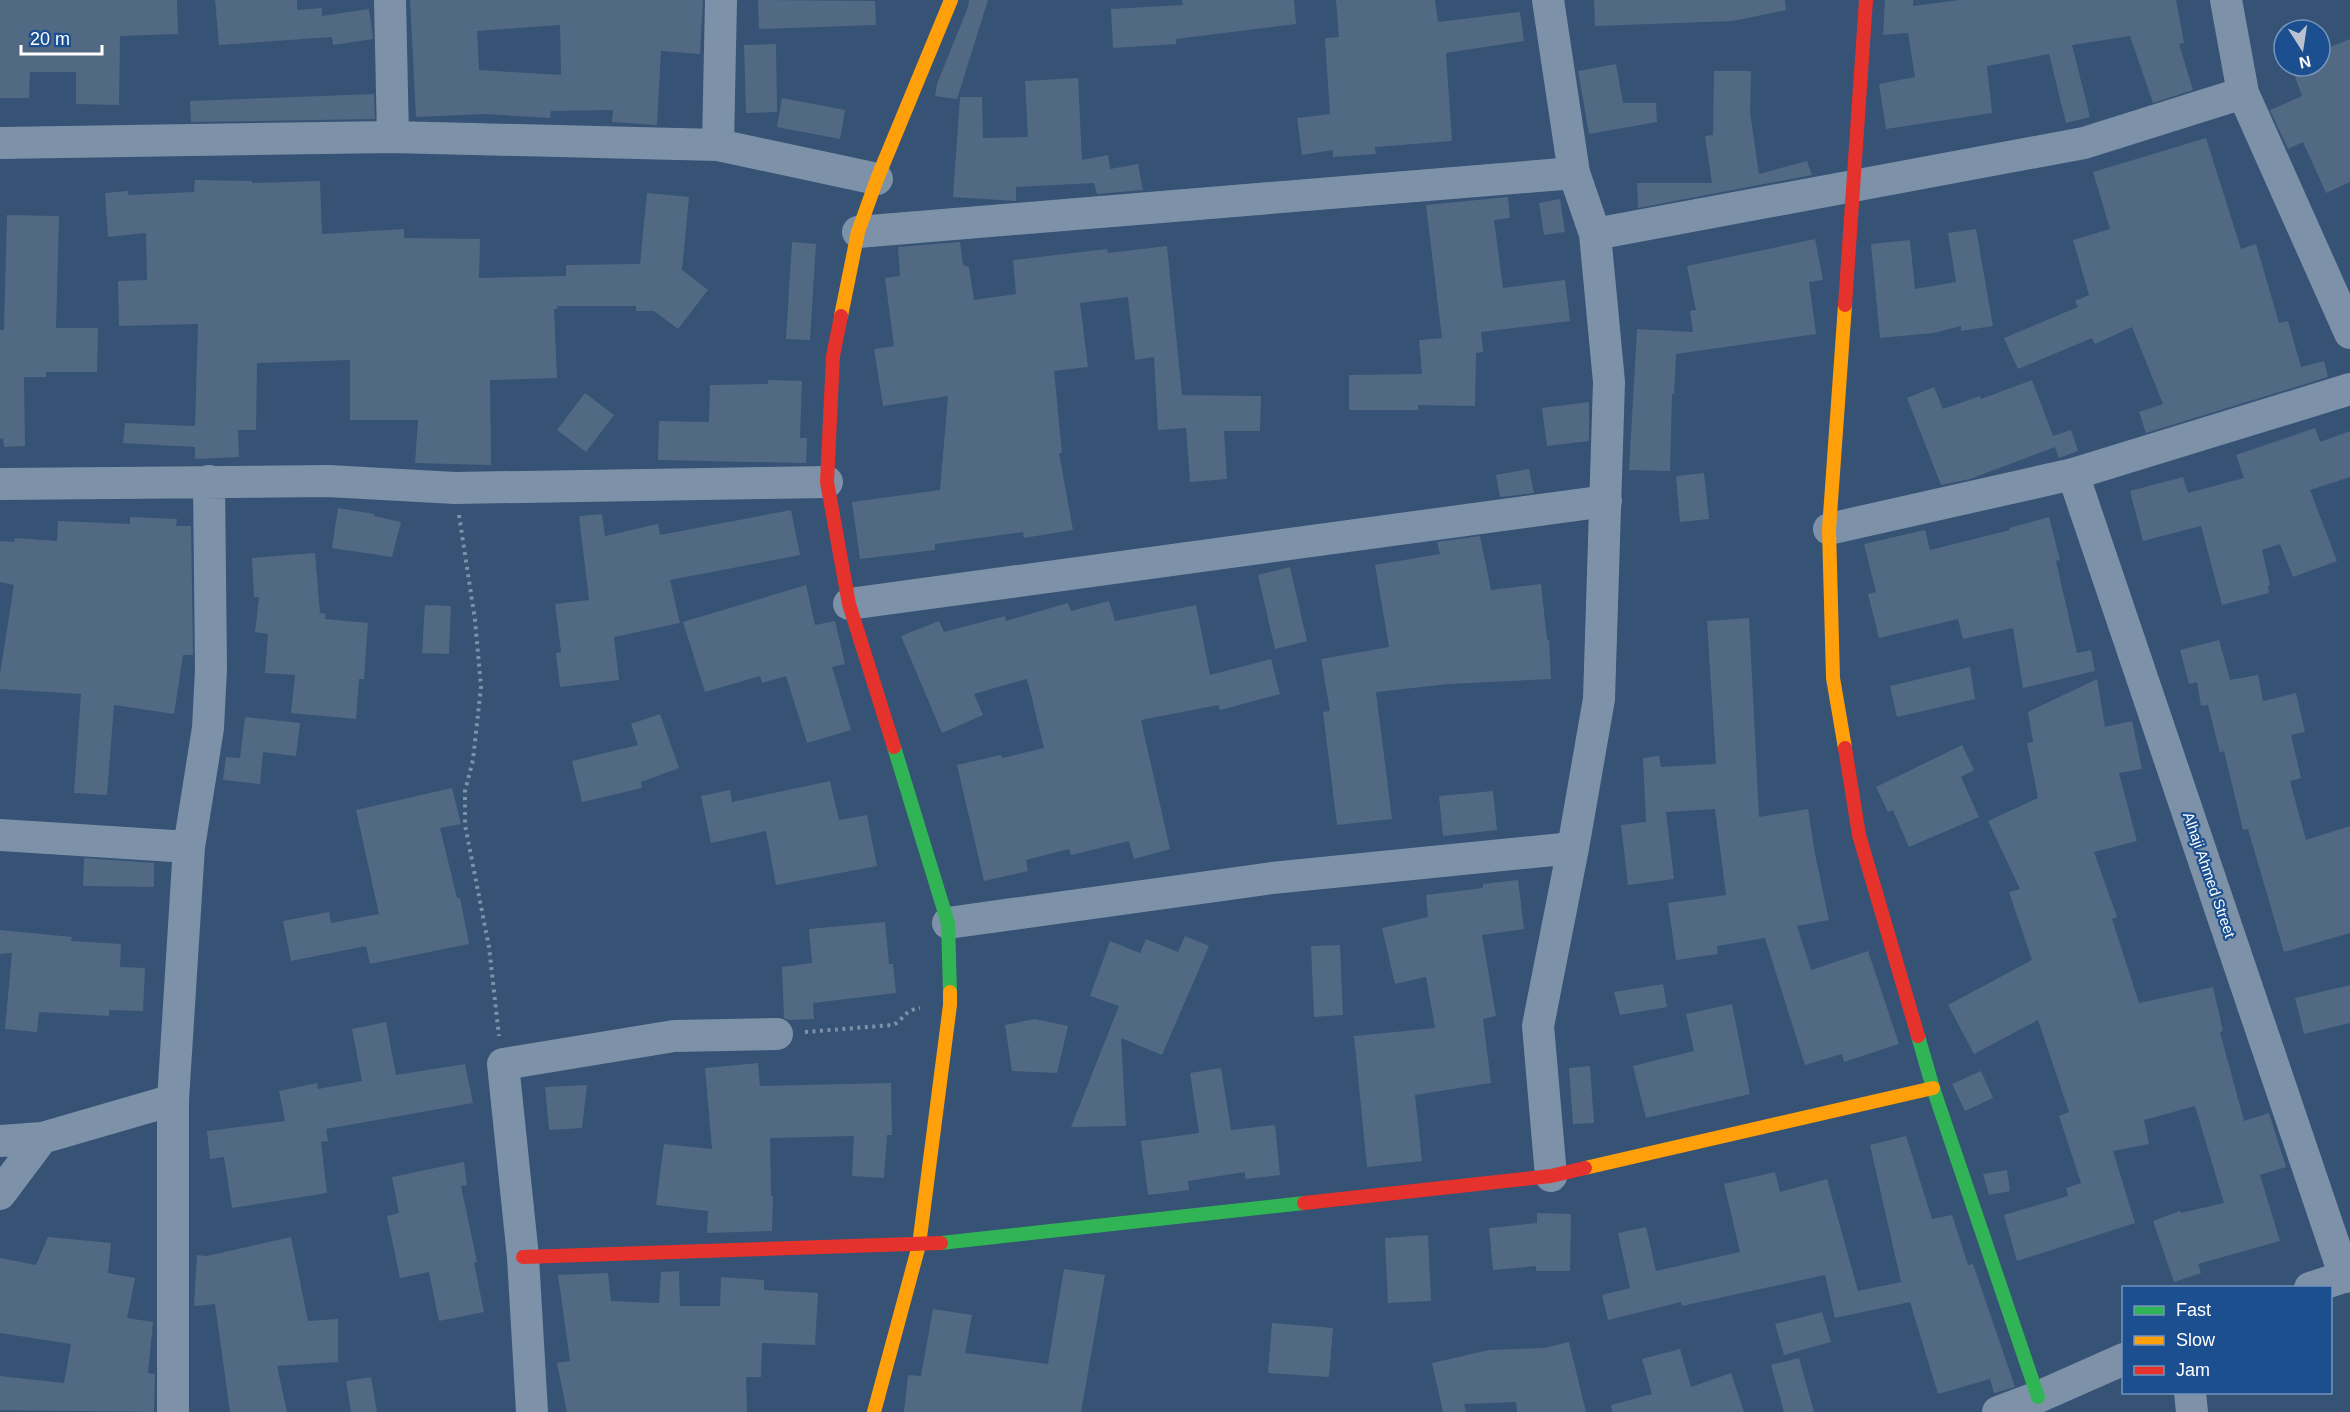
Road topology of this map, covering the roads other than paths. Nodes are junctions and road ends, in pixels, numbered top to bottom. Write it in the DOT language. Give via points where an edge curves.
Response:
graph roads {
  1 [pos="390,0"];
  2 [pos="721,0"];
  3 [pos="951,0"];
  4 [pos="1548,0"];
  5 [pos="1866,0"];
  6 [pos="2226,0"];
  7 [pos="2243,93"];
  8 [pos="393,137"];
  9 [pos="0,143"];
  10 [pos="718,145"];
  11 [pos="1574,173"];
  12 [pos="877,179"];
  13 [pos="1853,186"];
  14 [pos="858,232"];
  15 [pos="1595,234"];
  16 [pos="2350,333"];
  17 [pos="2350,389"];
  18 [pos="2073,474"];
  19 [pos="209,482"];
  20 [pos="827,482"];
  21 [pos="0,484"];
  22 [pos="1606,501"];
  23 [pos="1829,529"];
  24 [pos="849,604"];
  25 [pos="0,835"];
  26 [pos="189,847"];
  27 [pos="1573,848"];
  28 [pos="948,923"];
  29 [pos="777,1034"];
  30 [pos="1933,1088"];
  31 [pos="173,1100"];
  32 [pos="42,1138"];
  33 [pos="0,1141"];
  34 [pos="1551,1176"];
  35 [pos="0,1194"];
  36 [pos="919,1245"];
  37 [pos="523,1257"];
  38 [pos="2347,1276"];
  39 [pos="2313,1286"];
  40 [pos="2122,1360"];
  41 [pos="2190,1394"];
  42 [pos="2038,1397"];
  43 [pos="173,1412"];
  44 [pos="532,1412"];
  45 [pos="874,1412"];
  46 [pos="1998,1412"];
  47 [pos="2192,1412"];
  1 -- 8 [label="street"];
  2 -- 10 [label="street"];
  3 -- 12 [label="street"];
  4 -- 11 [label="street"];
  5 -- 13 [label="street"];
  6 -- 7 [label="street"];
  7 -- 13 [label="street" via="2084,143"];
  7 -- 16 [label="street"];
  8 -- 9 [label="street"];
  8 -- 10 [label="street"];
  10 -- 12 [label="street"];
  11 -- 14 [label="street"];
  11 -- 15 [label="street"];
  12 -- 14 [label="street"];
  13 -- 15 [label="street"];
  13 -- 23 [label="street"];
  14 -- 20 [label="street" via="832,356"];
  15 -- 22 [label="street" via="1609,382"];
  17 -- 18 [label="street"];
  18 -- 23 [label="street"];
  18 -- 38 [label="street, Alhaji Ahmed Street"];
  19 -- 20 [label="street" via="328,481 455,488"];
  19 -- 21 [label="street"];
  19 -- 26 [label="street" via="208,728"];
  20 -- 24 [label="street"];
  22 -- 24 [label="street"];
  22 -- 27 [label="street" via="1599,699"];
  23 -- 30 [label="street" via="1833,678 1859,835"];
  24 -- 28 [label="street"];
  25 -- 26 [label="street"];
  26 -- 31 [label="street"];
  27 -- 28 [label="street" via="1272,878"];
  27 -- 34 [label="street" via="1538,1026"];
  28 -- 36 [label="street" via="950,1005"];
  29 -- 37 [label="street" via="674,1036 503,1064"];
  30 -- 34 [label="street"];
  30 -- 42 [label="street"];
  31 -- 32 [label="street"];
  31 -- 43 [label="street"];
  32 -- 33 [label="street"];
  32 -- 35 [label="street"];
  34 -- 36 [label="street"];
  36 -- 37 [label="street"];
  36 -- 45 [label="street"];
  37 -- 44 [label="street"];
  38 -- 39 [label="street"];
  40 -- 42 [label="street"];
  41 -- 47 [label="street"];
  42 -- 46 [label="street"];
}
